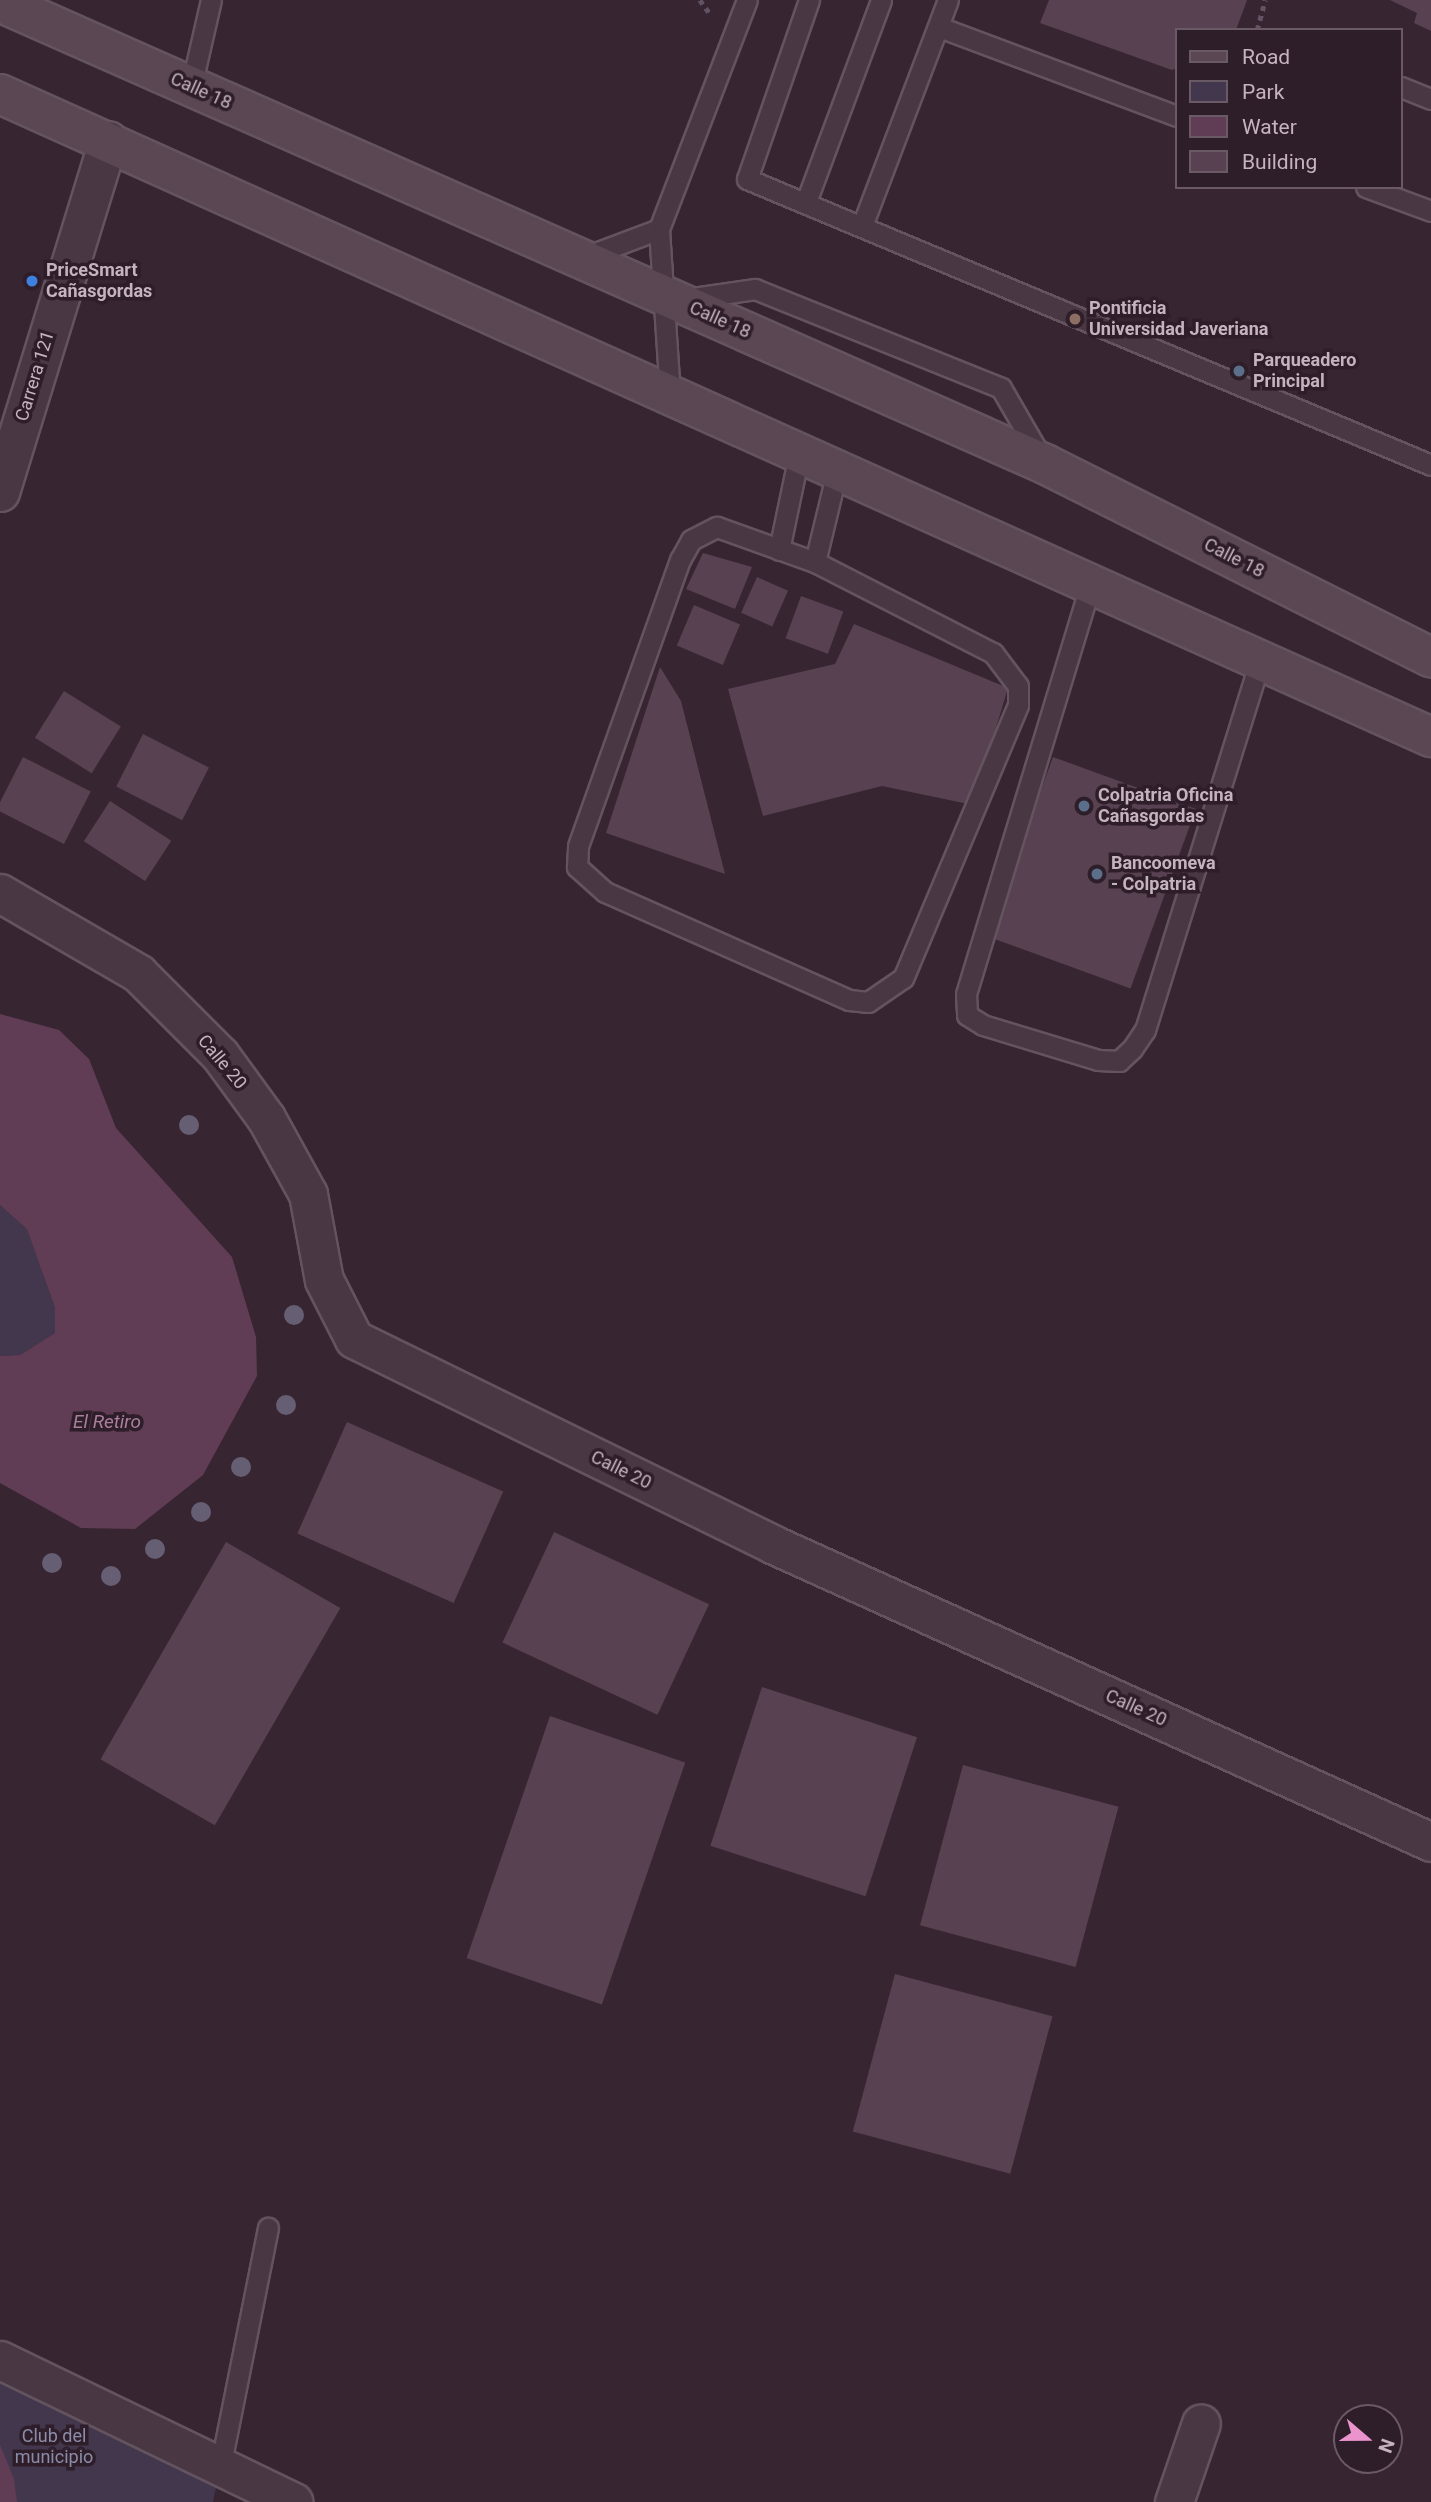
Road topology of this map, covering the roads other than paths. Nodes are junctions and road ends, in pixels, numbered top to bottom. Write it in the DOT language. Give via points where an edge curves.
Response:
graph roads {
  1 [pos="211,0"];
  2 [pos="747,0"];
  3 [pos="809,0"];
  4 [pos="881,0"];
  5 [pos="948,0"];
  6 [pos="0,2"];
  7 [pos="47,10"];
  8 [pos="939,27"];
  9 [pos="191,87"];
  10 [pos="1403,88"];
  11 [pos="0,94"];
  12 [pos="1431,99"];
  13 [pos="1176,116"];
  14 [pos="108,140"];
  15 [pos="1371,189"];
  16 [pos="806,202"];
  17 [pos="1431,211"];
  18 [pos="862,226"];
  19 [pos="659,229"];
  20 [pos="581,259"];
  21 [pos="669,298"];
  22 [pos="670,395"];
  23 [pos="799,453"];
  24 [pos="1045,464"];
  25 [pos="1431,465"];
  26 [pos="837,471"];
  27 [pos="0,492"];
  28 [pos="779,550"];
  29 [pos="815,562"];
  30 [pos="1090,586"];
  31 [pos="1431,657"];
  32 [pos="1259,663"];
  33 [pos="1431,737"];
  34 [pos="0,893"];
  35 [pos="1431,1842"];
  36 [pos="268,2228"];
  37 [pos="0,2360"];
  38 [pos="1201,2423"];
  39 [pos="220,2468"];
  40 [pos="294,2502"];
  41 [pos="1174,2502"];
  1 -- 9 [label="lane"];
  2 -- 19 [label="lane"];
  3 -- 16 [label="lane" via="747,178"];
  4 -- 16 [label="lane"];
  5 -- 8 [label="lane"];
  6 -- 7 [label="main road, Calle 18"];
  7 -- 9 [label="main road, Calle 18"];
  8 -- 13 [label="lane"];
  8 -- 18 [label="lane"];
  9 -- 20 [label="main road, Calle 18"];
  10 -- 12 [label="lane"];
  11 -- 14 [label="main road"];
  14 -- 22 [label="main road"];
  14 -- 27 [label="street, Carrera 121"];
  15 -- 17 [label="lane"];
  16 -- 18 [label="lane"];
  18 -- 25 [label="lane"];
  19 -- 20 [label="lane"];
  19 -- 21 [label="lane"];
  20 -- 21 [label="main road, Calle 18"];
  21 -- 22 [label="lane"];
  21 -- 24 [label="main road, Calle 18"];
  21 -- 24 [label="lane" via="755,289 1001,388"];
  22 -- 23 [label="main road"];
  23 -- 26 [label="main road"];
  23 -- 28 [label="lane"];
  24 -- 31 [label="main road, Calle 18"];
  26 -- 29 [label="lane"];
  26 -- 30 [label="main road"];
  28 -- 29 [label="lane"];
  28 -- 29 [label="lane" via="717,527 691,540 578,846 577,867 605,892 849,1000 869,1002 903,978 1018,705 1018,686 993,653"];
  30 -- 32 [label="main road"];
  30 -- 32 [label="lane" via="966,994 967,1015 983,1025 1098,1060 1119,1060 1132,1049 1145,1030"];
  32 -- 33 [label="main road"];
  34 -- 35 [label="street, Calle 20" via="138,973 220,1055 266,1118 308,1194 324,1280 354,1339 772,1544"];
  36 -- 39 [label="lane"];
  37 -- 39 [label="street"];
  38 -- 41 [label="street"];
  39 -- 40 [label="street"];
}
